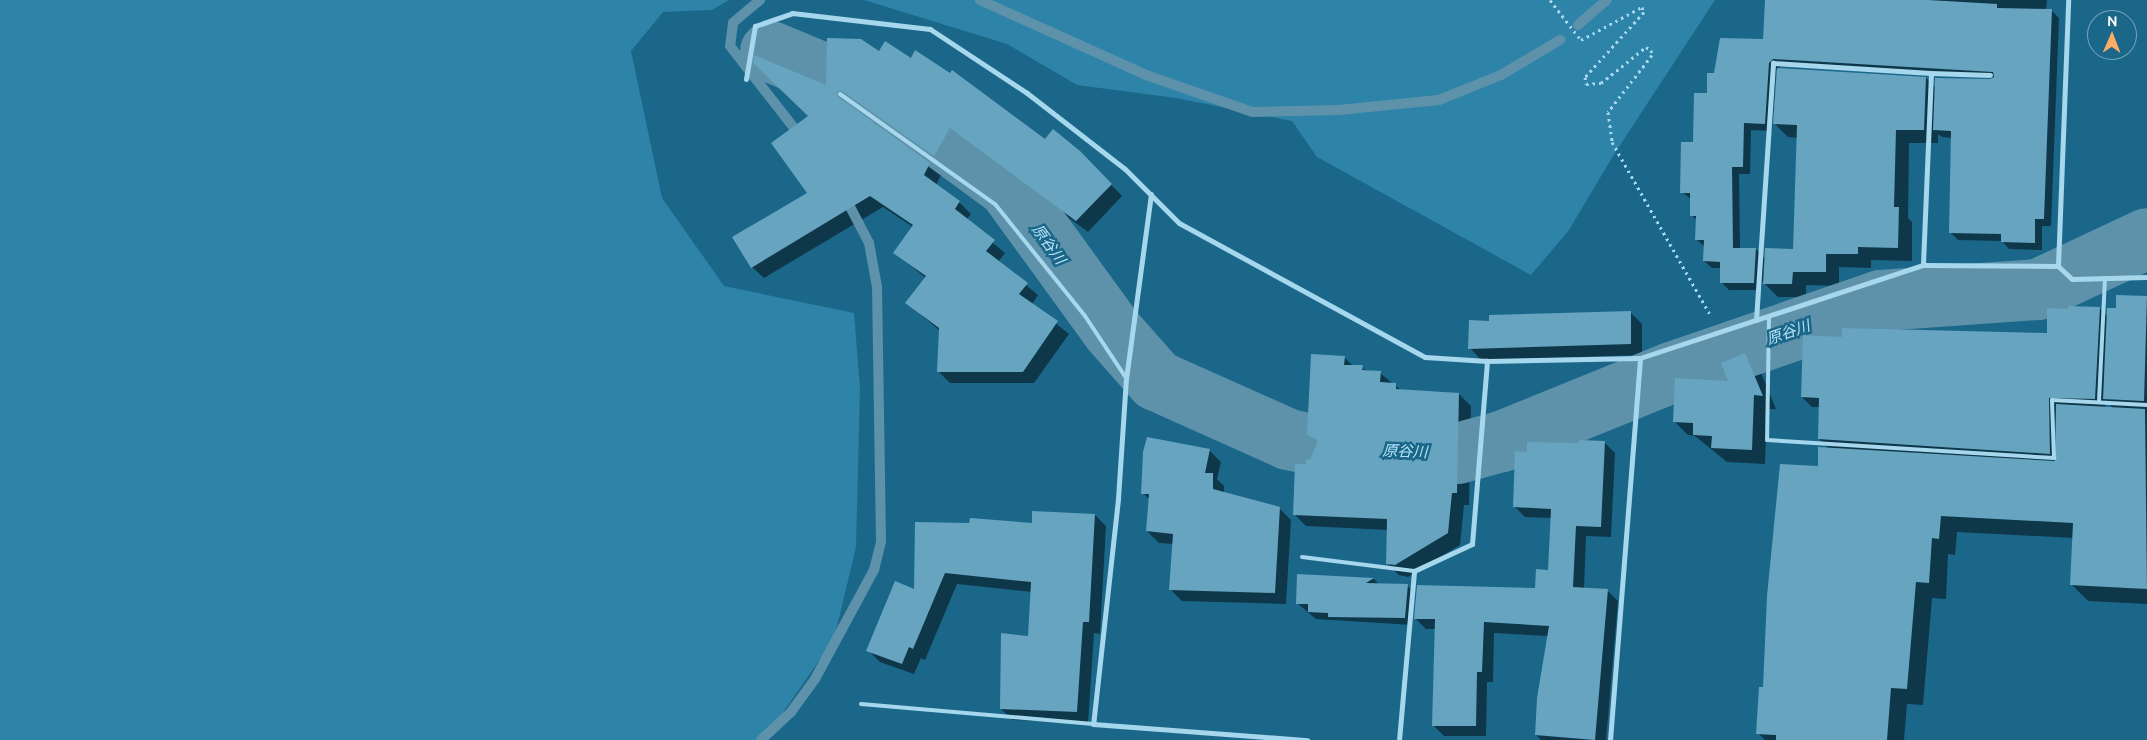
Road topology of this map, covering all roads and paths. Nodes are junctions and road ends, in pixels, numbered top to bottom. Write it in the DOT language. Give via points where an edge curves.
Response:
graph roads {
  1 [pos="1550,0"];
  2 [pos="2068,0"];
  3 [pos="1932,72"];
  4 [pos="1990,75"];
  5 [pos="746,79"];
  6 [pos="840,94"];
  7 [pos="1151,194"];
  8 [pos="1922,264"];
  9 [pos="2058,266"];
  10 [pos="2147,277"];
  11 [pos="2105,278"];
  12 [pos="1769,317"];
  13 [pos="1756,320"];
  14 [pos="1720,334"];
  15 [pos="1640,358"];
  16 [pos="1486,361"];
  17 [pos="1126,378"];
  18 [pos="2098,401"];
  19 [pos="2147,405"];
  20 [pos="1302,557"];
  21 [pos="1414,571"];
  22 [pos="861,704"];
  23 [pos="1092,724"];
  24 [pos="1307,740"];
  25 [pos="1399,740"];
  26 [pos="1610,740"];
  1 -- 14 [label="path" via="1581,40 1642,7 1644,12 1585,77 1586,84 1601,83 1646,47 1651,50 1652,55 1608,112 1612,142"];
  2 -- 9 [label="street"];
  3 -- 4 [label="street"];
  3 -- 8 [label="street"];
  3 -- 13 [label="street" via="1773,63"];
  5 -- 7 [label="street" via="755,26 792,13 930,29 1027,93 1125,169"];
  6 -- 17 [label="lane" via="995,204 1085,316"];
  7 -- 16 [label="street" via="1179,224 1425,357"];
  7 -- 17 [label="street"];
  8 -- 9 [label="street"];
  8 -- 12 [label="street"];
  9 -- 11 [label="street" via="2072,280"];
  10 -- 11 [label="street"];
  11 -- 18 [label="lane"];
  12 -- 13 [label="street"];
  12 -- 18 [label="lane" via="1766,440 2054,458 2052,400"];
  13 -- 14 [label="street"];
  14 -- 15 [label="street"];
  15 -- 16 [label="street"];
  15 -- 26 [label="street"];
  16 -- 21 [label="street" via="1472,544"];
  17 -- 23 [label="street" via="1118,499"];
  18 -- 19 [label="lane"];
  20 -- 21 [label="lane"];
  21 -- 25 [label="street"];
  22 -- 23 [label="lane"];
  23 -- 24 [label="street"];
}
